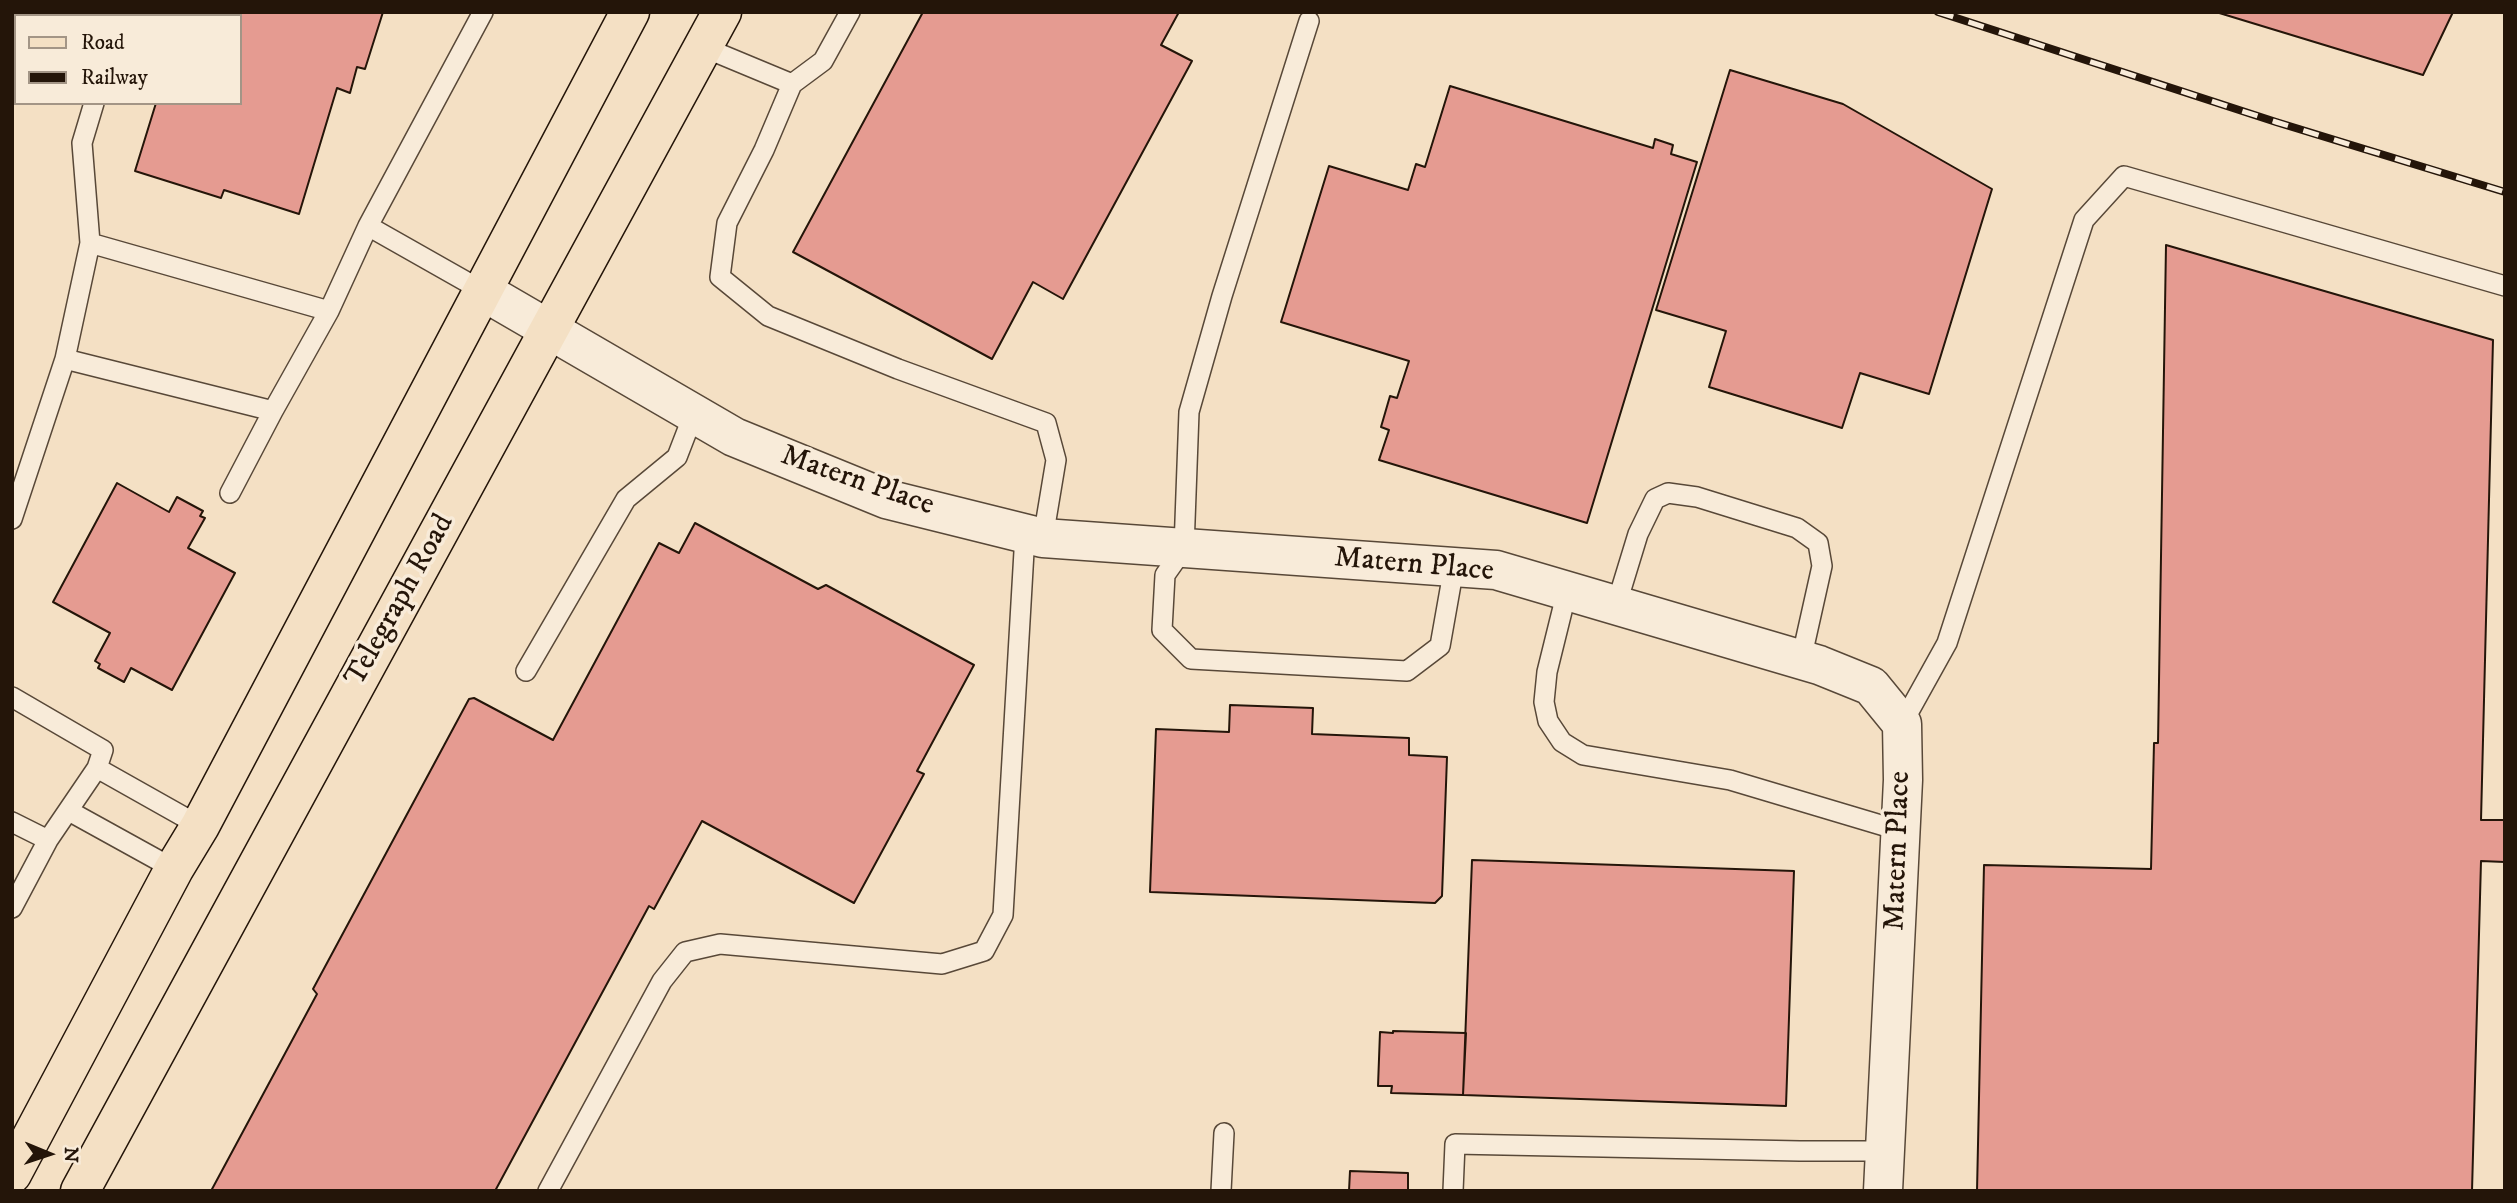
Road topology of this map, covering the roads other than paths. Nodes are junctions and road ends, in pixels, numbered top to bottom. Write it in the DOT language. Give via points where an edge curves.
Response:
graph roads {
  1 [pos="483,12"];
  2 [pos="630,12"];
  3 [pos="722,12"];
  4 [pos="850,12"];
  5 [pos="1309,21"];
  6 [pos="703,47"];
  7 [pos="792,84"];
  8 [pos="93,105"];
  9 [pos="368,226"];
  10 [pos="90,243"];
  11 [pos="2505,286"];
  12 [pos="481,290"];
  13 [pos="329,311"];
  14 [pos="550,330"];
  15 [pos="65,359"];
  16 [pos="273,411"];
  17 [pos="694,413"];
  18 [pos="230,493"];
  19 [pos="12,519"];
  20 [pos="1034,536"];
  21 [pos="1184,548"];
  22 [pos="1454,567"];
  23 [pos="1567,591"];
  24 [pos="1616,606"];
  25 [pos="1801,660"];
  26 [pos="526,671"];
  27 [pos="12,697"];
  28 [pos="1902,724"];
  29 [pos="97,768"];
  30 [pos="69,811"];
  31 [pos="12,822"];
  32 [pos="200,826"];
  33 [pos="1901,831"];
  34 [pos="48,840"];
  35 [pos="174,869"];
  36 [pos="12,908"];
  37 [pos="1224,1133"];
  38 [pos="1885,1150"];
  39 [pos="12,1174"];
  40 [pos="80,1191"];
  41 [pos="548,1191"];
  42 [pos="1222,1191"];
  43 [pos="1454,1191"];
  44 [pos="1884,1191"];
  1 -- 9 [label="lane"];
  2 -- 12 [label="main road"];
  3 -- 6 [label="main road, Telegraph Road"];
  4 -- 7 [label="lane" via="823,61"];
  5 -- 21 [label="lane" via="1189,412"];
  6 -- 7 [label="lane"];
  6 -- 14 [label="main road, Telegraph Road"];
  7 -- 20 [label="lane" via="727,223 720,277 768,316 1046,423 1056,460"];
  8 -- 10 [label="lane" via="82,143"];
  9 -- 12 [label="lane"];
  9 -- 13 [label="lane"];
  10 -- 13 [label="lane"];
  10 -- 15 [label="lane"];
  11 -- 28 [label="lane" via="2124,176 2084,219 1947,643"];
  12 -- 14 [label="street, Matern Place"];
  12 -- 32 [label="main road"];
  13 -- 16 [label="lane"];
  14 -- 17 [label="street, Matern Place"];
  14 -- 40 [label="main road, Telegraph Road"];
  15 -- 16 [label="lane"];
  15 -- 19 [label="lane"];
  16 -- 18 [label="lane"];
  17 -- 20 [label="street, Matern Place" via="734,437 886,499"];
  17 -- 26 [label="lane" via="677,457 626,499"];
  20 -- 21 [label="street, Matern Place"];
  20 -- 41 [label="lane" via="1003,915 984,951 942,964 720,944 685,952 662,981"];
  21 -- 22 [label="street, Matern Place"];
  21 -- 22 [label="lane" via="1165,575 1162,630 1191,659 1407,671 1440,646"];
  22 -- 23 [label="street, Matern Place" via="1496,570"];
  23 -- 24 [label="street, Matern Place"];
  23 -- 33 [label="lane" via="1544,702 1548,721 1562,742 1583,755 1730,780"];
  24 -- 25 [label="street, Matern Place"];
  24 -- 25 [label="lane" via="1638,534 1655,499 1668,493 1697,497 1797,528 1818,543 1822,566"];
  25 -- 28 [label="street, Matern Place" via="1871,686"];
  27 -- 29 [label="lane" via="103,750"];
  28 -- 33 [label="street, Matern Place"];
  29 -- 30 [label="lane"];
  29 -- 32 [label="lane"];
  30 -- 34 [label="lane"];
  30 -- 35 [label="lane"];
  31 -- 34 [label="lane"];
  32 -- 35 [label="main road"];
  33 -- 38 [label="street, Matern Place"];
  34 -- 36 [label="lane"];
  35 -- 39 [label="main road"];
  37 -- 42 [label="lane"];
  38 -- 43 [label="lane" via="1455,1144"];
  38 -- 44 [label="street, Matern Place"];
}
